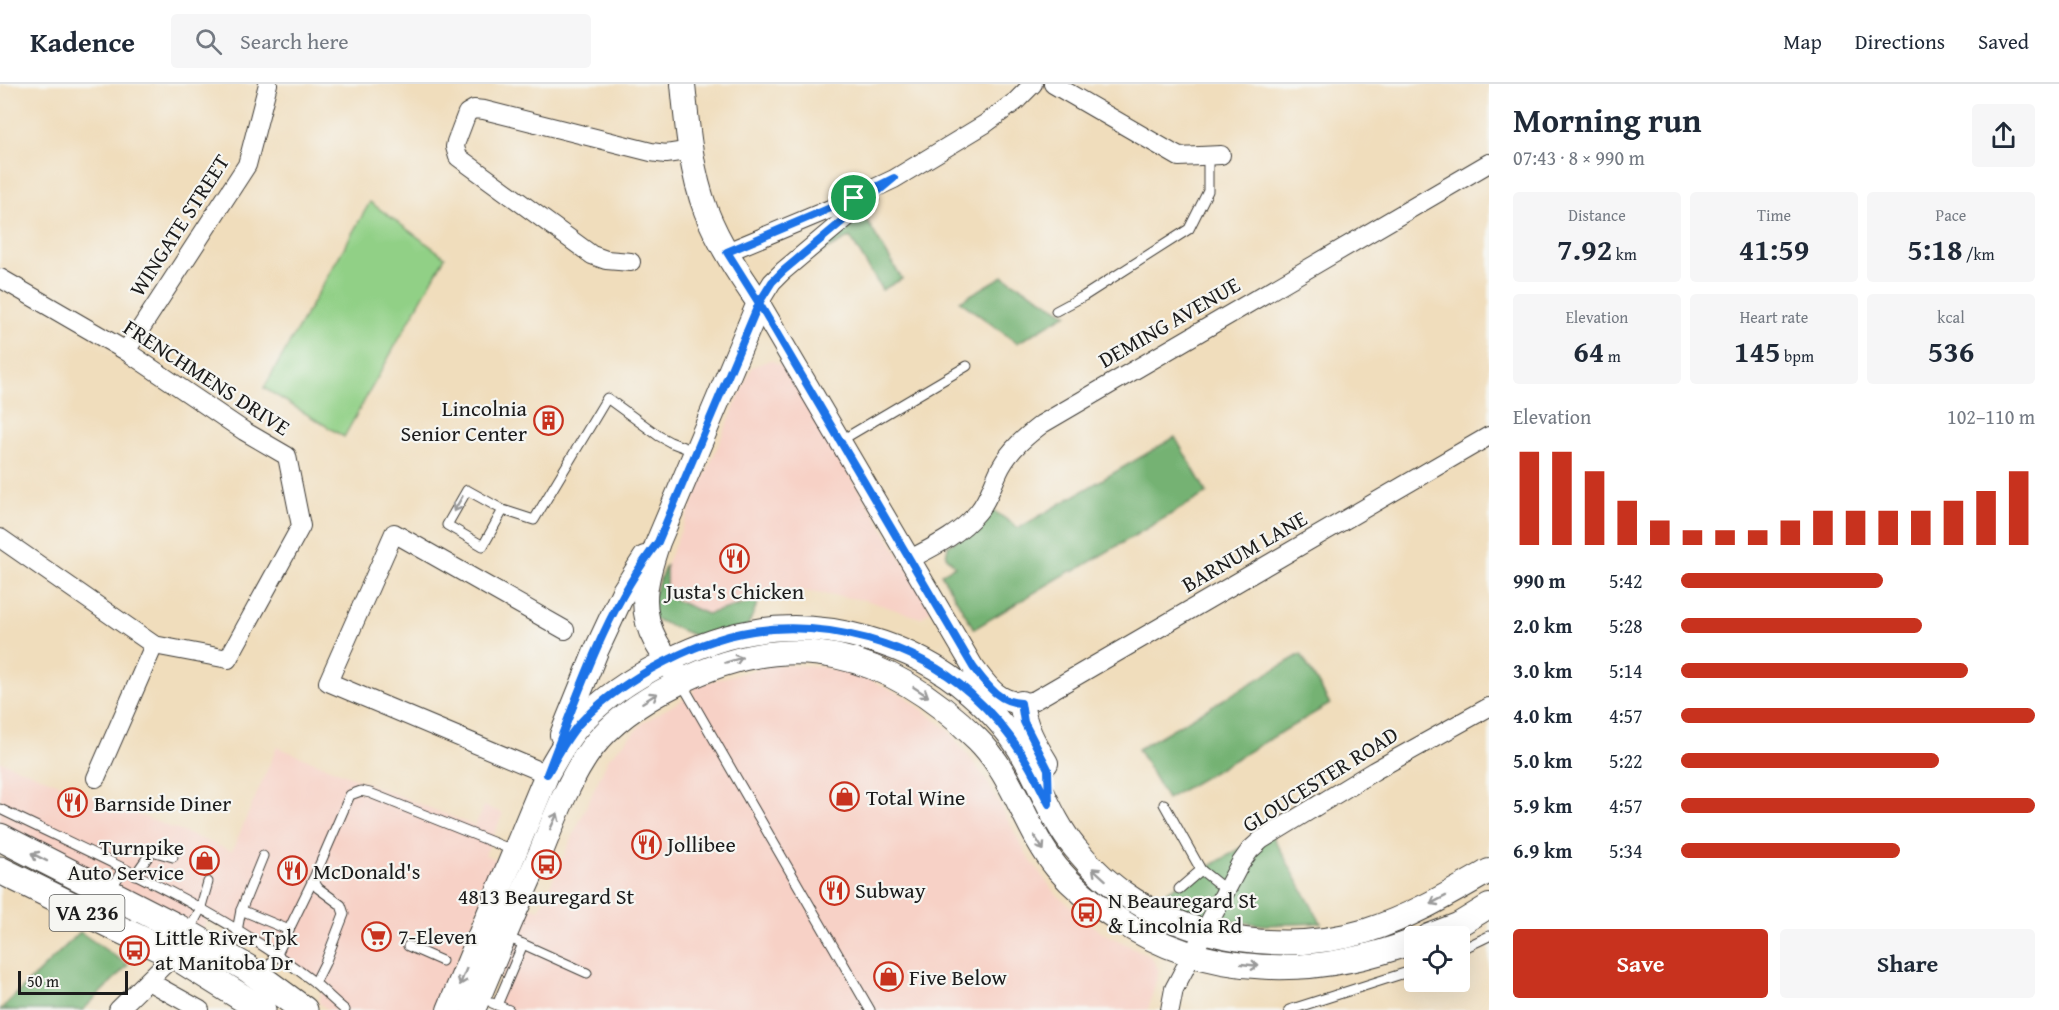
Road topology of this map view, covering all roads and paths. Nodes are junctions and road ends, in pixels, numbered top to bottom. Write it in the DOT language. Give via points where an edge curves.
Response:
graph roads {
  1 [pos="268,84"];
  2 [pos="1033,84"];
  3 [pos="1053,84"];
  4 [pos="684,85"];
  5 [pos="692,150"];
  6 [pos="1215,155"];
  7 [pos="1489,163"];
  8 [pos="894,178"];
  9 [pos="727,252"];
  10 [pos="631,261"];
  11 [pos="0,278"];
  12 [pos="759,303"];
  13 [pos="1056,311"];
  14 [pos="126,351"];
  15 [pos="967,366"];
  16 [pos="1489,436"];
  17 [pos="840,441"];
  18 [pos="696,452"];
  19 [pos="503,510"];
  20 [pos="0,538"];
  21 [pos="658,542"];
  22 [pos="910,559"];
  23 [pos="565,630"];
  24 [pos="154,645"];
  25 [pos="668,660"];
  26 [pos="680,681"];
  27 [pos="1021,703"];
  28 [pos="1489,706"];
  29 [pos="547,774"];
  30 [pos="96,778"];
  31 [pos="1049,804"];
  32 [pos="1164,804"];
  33 [pos="0,809"];
  34 [pos="0,837"];
  35 [pos="515,851"];
  36 [pos="263,856"];
  37 [pos="173,857"];
  38 [pos="123,869"];
  39 [pos="0,870"];
  40 [pos="1201,870"];
  41 [pos="1489,871"];
  42 [pos="135,875"];
  43 [pos="313,880"];
  44 [pos="208,882"];
  45 [pos="1179,889"];
  46 [pos="1226,890"];
  47 [pos="109,893"];
  48 [pos="1489,906"];
  49 [pos="200,910"];
  50 [pos="241,910"];
  51 [pos="1455,926"];
  52 [pos="289,930"];
  53 [pos="237,931"];
  54 [pos="1204,933"];
  55 [pos="1489,936"];
  56 [pos="514,940"];
  57 [pos="181,944"];
  58 [pos="1404,945"];
  59 [pos="1470,945"];
  60 [pos="408,946"];
  61 [pos="276,956"];
  62 [pos="1192,956"];
  63 [pos="442,960"];
  64 [pos="587,973"];
  65 [pos="1404,973"];
  66 [pos="261,978"];
  67 [pos="148,981"];
  68 [pos="315,983"];
  69 [pos="483,1004"];
  70 [pos="118,1010"];
  71 [pos="200,1010"];
  72 [pos="261,1010"];
  73 [pos="304,1010"];
  74 [pos="345,1010"];
  75 [pos="449,1010"];
  76 [pos="509,1010"];
  77 [pos="870,1010"];
  78 [pos="1170,1010"];
  79 [pos="1289,1010"];
  1 -- 14 [label="street, WINGATE STREET" via="247,165"];
  2 -- 8 [label="street" via="985,124"];
  3 -- 6 [label="street" via="1179,157"];
  4 -- 5 [label="main road"];
  5 -- 9 [label="main road" via="705,209"];
  5 -- 10 [label="street" via="651,152 479,109 465,117 455,147 458,157 592,255"];
  6 -- 13 [label="lane" via="1208,191 1189,229"];
  7 -- 22 [label="street, DEMING AVENUE" via="1042,424 1011,451 979,511 966,525"];
  8 -- 9 [label="street"];
  8 -- 12 [label="street" via="783,271"];
  9 -- 12 [label="main road"];
  11 -- 14 [label="street, FRENCHMENS DRIVE"];
  12 -- 17 [label="street"];
  12 -- 18 [label="main road"];
  14 -- 24 [label="street, FRENCHMENS DRIVE" via="287,456 301,526 228,659"];
  15 -- 17 [label="lane"];
  16 -- 27 [label="street, BARNUM LANE" via="1035,700"];
  17 -- 22 [label="street"];
  18 -- 19 [label="lane" via="659,436 607,398 534,520"];
  18 -- 21 [label="main road"];
  19 -- 19 [label="lane, one-way" via="467,490 447,525 483,546"];
  20 -- 24 [label="street"];
  21 -- 25 [label="main road" via="646,581 644,611"];
  21 -- 29 [label="main road" via="632,577 604,634"];
  22 -- 27 [label="street" via="973,667 1001,699"];
  23 -- 29 [label="street" via="394,533 328,682"];
  24 -- 30 [label="street"];
  25 -- 26 [label="main road"];
  25 -- 29 [label="main road" via="597,707 573,732"];
  25 -- 31 [label="main road" via="728,637 792,628 846,634 897,649 961,686 994,717 1024,756"];
  56 -- 26 [label="main road, one-way" via="549,832 584,760 626,714"];
  26 -- 62 [label="main road, one-way" via="742,657 792,652 850,660 900,678 932,699 979,741 1005,776 1038,843 1069,881 1124,924"];
  26 -- 77 [label="lane"];
  27 -- 31 [label="main road" via="1024,722 1048,769"];
  28 -- 46 [label="street, GLOUCESTER ROAD" via="1261,840 1240,864"];
  29 -- 35 [label="main road"];
  54 -- 31 [label="main road, one-way" via="1146,908 1116,889 1074,847"];
  32 -- 40 [label="lane"];
  33 -- 38 [label="lane"];
  47 -- 34 [label="main road, VA 236, one-way"];
  35 -- 43 [label="lane" via="361,791 350,795"];
  35 -- 75 [label="main road, one-way"];
  36 -- 50 [label="lane"];
  37 -- 42 [label="lane" via="152,851"];
  38 -- 42 [label="lane"];
  38 -- 47 [label="lane"];
  39 -- 57 [label="main road, VA 236" via="119,929"];
  40 -- 45 [label="lane"];
  40 -- 46 [label="lane"];
  41 -- 54 [label="main road, one-way" via="1392,922 1341,936 1289,942"];
  42 -- 49 [label="lane"];
  43 -- 52 [label="lane"];
  43 -- 68 [label="lane" via="341,905 344,914"];
  44 -- 49 [label="lane"];
  46 -- 54 [label="street, GLOUCESTER ROAD"];
  47 -- 57 [label="main road, VA 236"];
  48 -- 51 [label="main road"];
  49 -- 53 [label="lane"];
  49 -- 57 [label="lane"];
  50 -- 52 [label="lane"];
  50 -- 53 [label="lane"];
  52 -- 61 [label="lane"];
  53 -- 61 [label="lane"];
  54 -- 62 [label="street, GLOUCESTER ROAD"];
  55 -- 59 [label="lane"];
  56 -- 64 [label="lane"];
  56 -- 69 [label="main road"];
  57 -- 66 [label="main road, VA 236"];
  57 -- 67 [label="street"];
  57 -- 72 [label="main road, VA 236"];
  62 -- 58 [label="main road, one-way" via="1235,964 1297,968 1370,957"];
  60 -- 63 [label="lane"];
  61 -- 66 [label="lane"];
  61 -- 68 [label="lane"];
  62 -- 78 [label="street, GLOUCESTER ROAD" via="1173,989"];
  65 -- 79 [label="lane"];
  66 -- 73 [label="main road, VA 236"];
  67 -- 70 [label="street"];
  67 -- 71 [label="street"];
  68 -- 74 [label="lane"];
  69 -- 76 [label="lane"];
}
